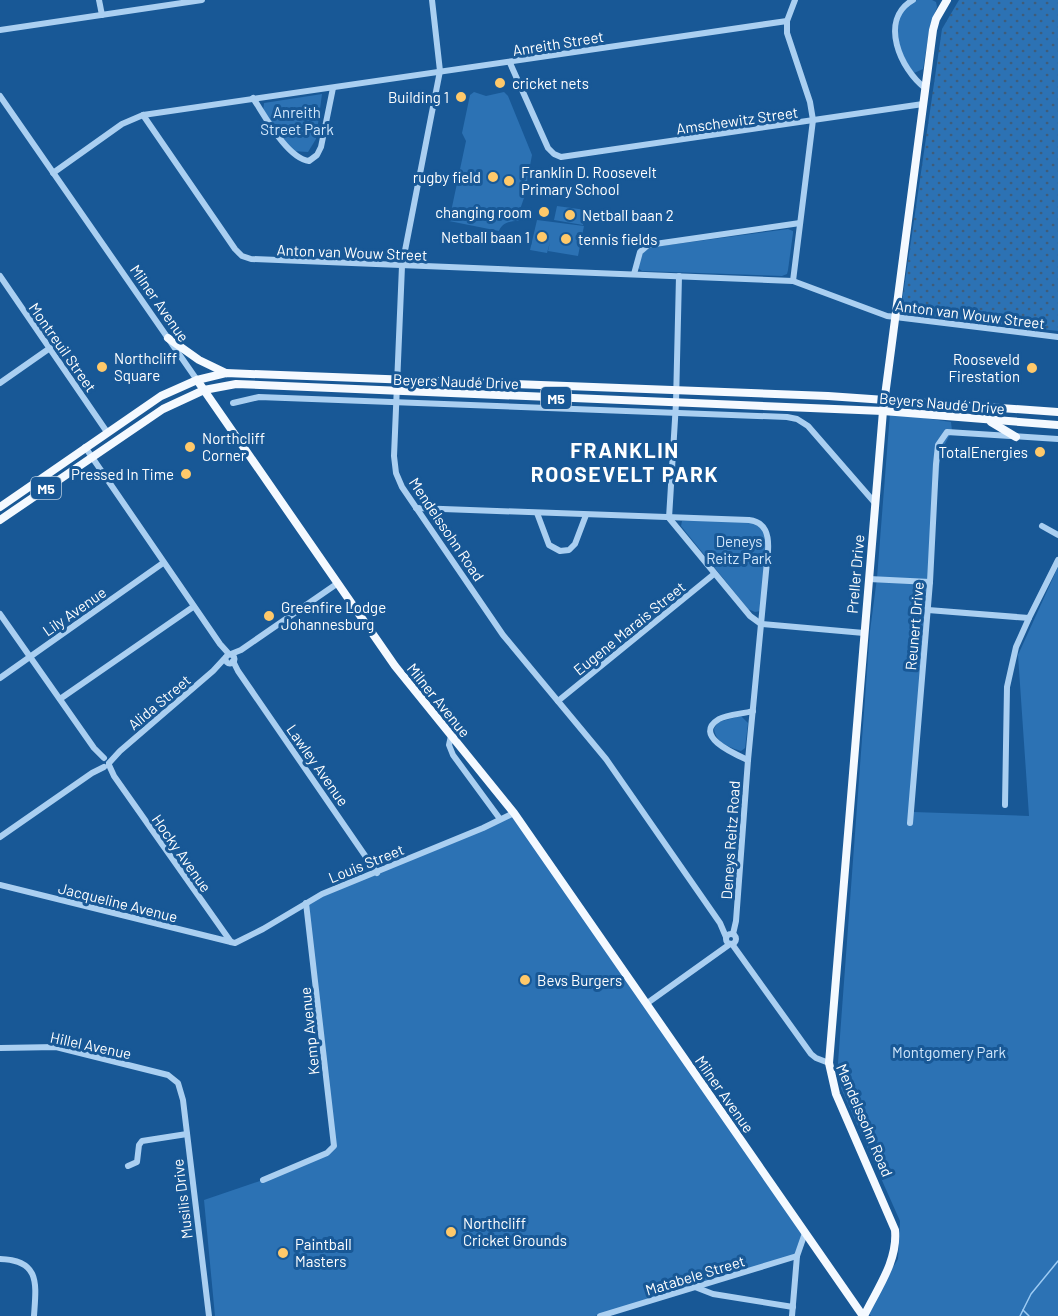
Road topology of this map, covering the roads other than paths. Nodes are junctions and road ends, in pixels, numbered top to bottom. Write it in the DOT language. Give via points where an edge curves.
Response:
graph roads {
  1 [pos="99,0"];
  2 [pos="202,0"];
  3 [pos="432,0"];
  4 [pos="795,0"];
  5 [pos="913,0"];
  6 [pos="947,0"];
  7 [pos="102,15"];
  8 [pos="787,21"];
  9 [pos="0,30"];
  10 [pos="510,63"];
  11 [pos="440,71"];
  12 [pos="333,88"];
  13 [pos="925,88"];
  14 [pos="0,96"];
  15 [pos="253,99"];
  16 [pos="923,104"];
  17 [pos="143,115"];
  18 [pos="813,120"];
  19 [pos="53,173"];
  20 [pos="800,223"];
  21 [pos="402,266"];
  22 [pos="634,274"];
  23 [pos="0,276"];
  24 [pos="679,276"];
  25 [pos="793,281"];
  26 [pos="895,318"];
  27 [pos="1058,337"];
  28 [pos="168,338"];
  29 [pos="50,348"];
  30 [pos="226,373"];
  31 [pos="397,379"];
  32 [pos="197,380"];
  33 [pos="0,383"];
  34 [pos="228,386"];
  35 [pos="676,389"];
  36 [pos="204,390"];
  37 [pos="396,392"];
  38 [pos="884,399"];
  39 [pos="397,402"];
  40 [pos="233,403"];
  41 [pos="676,403"];
  42 [pos="216,407"];
  43 [pos="1027,410"];
  44 [pos="883,411"];
  45 [pos="1058,412"];
  46 [pos="675,413"];
  47 [pos="988,420"];
  48 [pos="1026,423"];
  49 [pos="1058,425"];
  50 [pos="107,432"];
  51 [pos="947,432"];
  52 [pos="1016,437"];
  53 [pos="1058,438"];
  54 [pos="85,447"];
  55 [pos="92,456"];
  56 [pos="875,503"];
  57 [pos="0,507"];
  58 [pos="416,508"];
  59 [pos="537,513"];
  60 [pos="586,515"];
  61 [pos="669,518"];
  62 [pos="0,520"];
  63 [pos="1041,526"];
  64 [pos="1058,536"];
  65 [pos="1058,560"];
  66 [pos="163,563"];
  67 [pos="714,574"];
  68 [pos="869,579"];
  69 [pos="930,582"];
  70 [pos="338,583"];
  71 [pos="194,607"];
  72 [pos="928,610"];
  73 [pos="0,614"];
  74 [pos="1029,618"];
  75 [pos="761,624"];
  76 [pos="864,633"];
  77 [pos="30,657"];
  78 [pos="230,659"];
  79 [pos="0,678"];
  80 [pos="60,699"];
  81 [pos="558,701"];
  82 [pos="753,711"];
  83 [pos="451,736"];
  84 [pos="748,760"];
  85 [pos="105,763"];
  86 [pos="1005,805"];
  87 [pos="514,813"];
  88 [pos="500,819"];
  89 [pos="910,824"];
  90 [pos="0,837"];
  91 [pos="377,873"];
  92 [pos="0,885"];
  93 [pos="306,903"];
  94 [pos="732,939"];
  95 [pos="231,943"];
  96 [pos="646,1004"];
  97 [pos="0,1048"];
  98 [pos="829,1063"];
  99 [pos="176,1080"];
  100 [pos="187,1134"];
  101 [pos="128,1166"];
  102 [pos="262,1180"];
  103 [pos="805,1233"];
  104 [pos="797,1256"];
  105 [pos="0,1259"];
  106 [pos="694,1287"];
  107 [pos="794,1307"];
  108 [pos="34,1316"];
  109 [pos="209,1316"];
  110 [pos="600,1316"];
  111 [pos="792,1316"];
  112 [pos="864,1316"];
  1 -- 7 [label="street"];
  2 -- 7 [label="street"];
  3 -- 11 [label="street, Mendelssohn Road"];
  4 -- 8 [label="street"];
  5 -- 13 [label="street" via="903,9 895,38 910,75"];
  6 -- 13 [label="main road, Preller Drive" via="934,24"];
  7 -- 9 [label="street"];
  8 -- 10 [label="street, Anreith Street"];
  8 -- 18 [label="street" via="787,33"];
  10 -- 11 [label="street, Anreith Street"];
  10 -- 18 [label="street, Amschewitz Street" via="545,143 554,154 567,156"];
  11 -- 12 [label="street, Anreith Street"];
  11 -- 21 [label="street, Mendelssohn Road"];
  12 -- 15 [label="street, Anreith Street"];
  12 -- 15 [label="street" via="321,147 309,161 291,152"];
  13 -- 16 [label="main road, Preller Drive"];
  14 -- 19 [label="street, Milner Avenue"];
  15 -- 17 [label="street, Anreith Street"];
  16 -- 18 [label="street, Amschewitz Street"];
  16 -- 26 [label="main road, Preller Drive"];
  17 -- 19 [label="street, Anreith Street" via="122,124"];
  17 -- 21 [label="street, Anton van Wouw Street" via="242,256 257,260"];
  18 -- 20 [label="street"];
  19 -- 28 [label="street, Milner Avenue"];
  20 -- 22 [label="street" via="648,245 640,252"];
  20 -- 25 [label="street"];
  21 -- 22 [label="street, Anton van Wouw Street"];
  21 -- 31 [label="street, Mendelssohn Road"];
  22 -- 24 [label="street, Anton van Wouw Street"];
  23 -- 29 [label="street, Montreuil Street"];
  24 -- 25 [label="street, Anton van Wouw Street"];
  24 -- 35 [label="street"];
  25 -- 26 [label="street, Anton van Wouw Street"];
  26 -- 27 [label="street, Anton van Wouw Street"];
  26 -- 38 [label="main road, Preller Drive"];
  28 -- 30 [label="main road"];
  28 -- 32 [label="street, Milner Avenue"];
  29 -- 33 [label="street"];
  29 -- 50 [label="street, Montreuil Street"];
  30 -- 31 [label="main road, Beyers Naudé Drive / M5"];
  30 -- 32 [label="main road, Beyers Naudé Drive / M5"];
  31 -- 35 [label="main road, Beyers Naudé Drive / M5"];
  31 -- 37 [label="street, Mendelssohn Road"];
  32 -- 36 [label="main road, Milner Avenue"];
  32 -- 50 [label="main road, Beyers Naudé Drive / M5" via="161,396"];
  34 -- 36 [label="main road, Beyers Naudé Drive / M5"];
  34 -- 37 [label="main road, Beyers Naudé Drive / M5"];
  34 -- 42 [label="main road"];
  35 -- 38 [label="main road, Beyers Naudé Drive / M5"];
  35 -- 41 [label="street"];
  36 -- 42 [label="main road, Milner Avenue"];
  36 -- 55 [label="main road, Beyers Naudé Drive / M5" via="164,409"];
  37 -- 39 [label="street, Mendelssohn Road"];
  37 -- 41 [label="main road, Beyers Naudé Drive / M5"];
  38 -- 43 [label="main road, Beyers Naudé Drive / M5"];
  38 -- 44 [label="main road, Preller Drive"];
  39 -- 40 [label="street, Beyers Naudé Drive" via="259,397"];
  39 -- 46 [label="street, Beyers Naudé Drive"];
  39 -- 58 [label="street, Mendelssohn Road" via="394,466"];
  41 -- 44 [label="main road, Beyers Naudé Drive / M5"];
  41 -- 46 [label="street"];
  42 -- 70 [label="main road, Milner Avenue"];
  43 -- 45 [label="main road, Beyers Naudé Drive / M5"];
  43 -- 48 [label="main road"];
  44 -- 47 [label="main road, Beyers Naudé Drive / M5"];
  44 -- 56 [label="main road, Preller Drive"];
  46 -- 56 [label="street, Beyers Naudé Drive" via="797,419 808,426"];
  46 -- 61 [label="street"];
  47 -- 48 [label="main road, Beyers Naudé Drive / M5"];
  47 -- 52 [label="main road"];
  48 -- 49 [label="main road, Beyers Naudé Drive / M5"];
  50 -- 54 [label="main road, Beyers Naudé Drive / M5"];
  51 -- 52 [label="street, Beyers Naudé Drive"];
  51 -- 69 [label="street, Reunert Drive" via="939,445 936,464"];
  52 -- 53 [label="street, Beyers Naudé Drive"];
  54 -- 55 [label="street, Lawley Avenue"];
  54 -- 57 [label="main road, Beyers Naudé Drive / M5"];
  55 -- 62 [label="main road, Beyers Naudé Drive / M5"];
  55 -- 66 [label="street, Lawley Avenue"];
  56 -- 68 [label="main road, Preller Drive"];
  58 -- 59 [label="street, Deneys Reitz Road"];
  58 -- 81 [label="street, Mendelssohn Road" via="503,636"];
  59 -- 60 [label="street, Deneys Reitz Road"];
  59 -- 60 [label="street" via="549,545 560,551 575,544"];
  60 -- 61 [label="street, Deneys Reitz Road"];
  61 -- 67 [label="street"];
  61 -- 75 [label="street, Deneys Reitz Road" via="756,520 764,526 769,543"];
  63 -- 64 [label="street"];
  65 -- 74 [label="street"];
  66 -- 71 [label="street, Lawley Avenue"];
  66 -- 77 [label="street, Lily Avenue"];
  67 -- 75 [label="street"];
  67 -- 81 [label="street, Eugene Marais Street"];
  68 -- 69 [label="street"];
  68 -- 76 [label="main road, Preller Drive"];
  69 -- 72 [label="street, Reunert Drive"];
  70 -- 78 [label="street, Alida Street"];
  70 -- 83 [label="main road, Milner Avenue" via="395,666"];
  71 -- 78 [label="street, Lawley Avenue"];
  71 -- 80 [label="street"];
  72 -- 74 [label="street"];
  72 -- 89 [label="street, Reunert Drive"];
  73 -- 77 [label="street, Hocky Avenue"];
  74 -- 86 [label="street" via="1016,647 1007,687"];
  75 -- 76 [label="street"];
  75 -- 82 [label="street, Deneys Reitz Road"];
  76 -- 98 [label="main road, Preller Drive"];
  77 -- 79 [label="street, Lily Avenue"];
  77 -- 80 [label="street, Hocky Avenue"];
  78 -- 85 [label="street, Alida Street"];
  78 -- 91 [label="street, Lawley Avenue"];
  80 -- 85 [label="street, Hocky Avenue"];
  81 -- 94 [label="street, Mendelssohn Road" via="613,768"];
  82 -- 84 [label="street, Deneys Reitz Road"];
  82 -- 84 [label="street, Deneys Reitz Road" via="720,719 711,733 721,747"];
  83 -- 87 [label="main road, Milner Avenue"];
  83 -- 88 [label="street" via="453,755"];
  84 -- 94 [label="street, Deneys Reitz Road"];
  85 -- 90 [label="street, Alida Street"];
  85 -- 95 [label="street, Hocky Avenue"];
  87 -- 88 [label="street, Louis Street"];
  87 -- 96 [label="main road, Milner Avenue"];
  88 -- 91 [label="street, Louis Street"];
  91 -- 93 [label="street, Louis Street"];
  92 -- 95 [label="street, Jacqueline Avenue"];
  93 -- 95 [label="street, Louis Street" via="244,940"];
  93 -- 102 [label="street, Kemp Avenue" via="334,1146 327,1153"];
  94 -- 96 [label="street"];
  94 -- 98 [label="street, Mendelssohn Road" via="811,1054"];
  96 -- 103 [label="main road, Milner Avenue"];
  97 -- 99 [label="street, Hillel Avenue" via="56,1047"];
  98 -- 112 [label="main road, Mendelssohn Road" via="836,1094 895,1230 896,1245 890,1265"];
  99 -- 100 [label="street, Musilis Drive"];
  100 -- 101 [label="street" via="142,1141 137,1162"];
  100 -- 109 [label="street, Musilis Drive"];
  103 -- 104 [label="street"];
  103 -- 112 [label="main road, Milner Avenue"];
  104 -- 106 [label="street, Matabele Street"];
  104 -- 107 [label="street"];
  105 -- 108 [label="street" via="11,1259 30,1270 35,1279"];
  106 -- 107 [label="street" via="713,1294"];
  106 -- 110 [label="street, Matabele Street"];
  107 -- 111 [label="street"];
}
